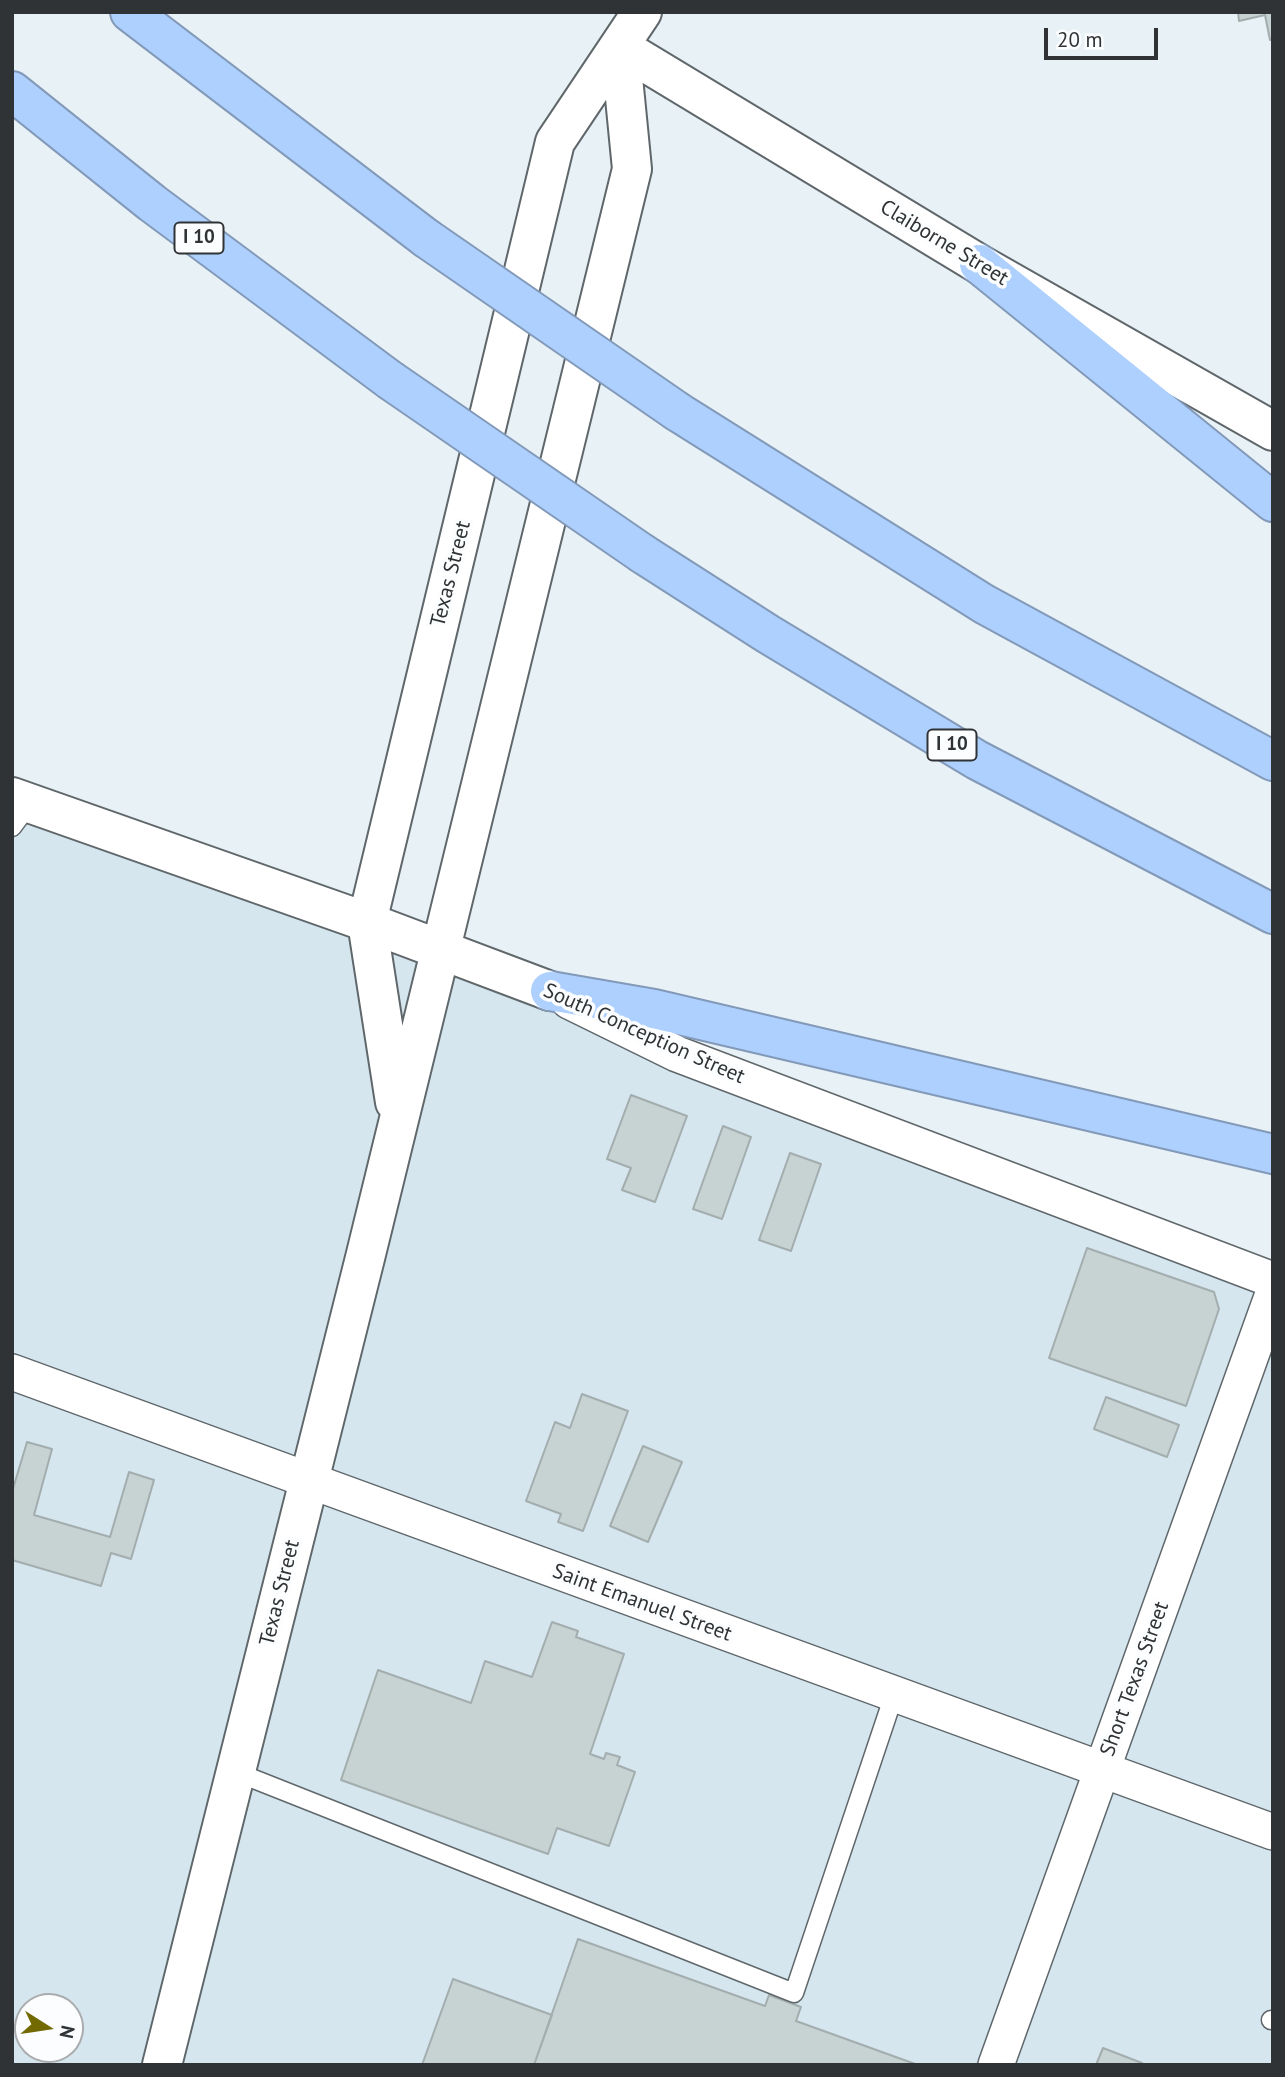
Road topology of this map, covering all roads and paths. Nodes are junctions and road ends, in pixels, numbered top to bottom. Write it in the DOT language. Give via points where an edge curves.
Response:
graph roads {
  1 [pos="130,12"];
  2 [pos="642,12"];
  3 [pos="620,47"];
  4 [pos="12,91"];
  5 [pos="979,264"];
  6 [pos="1273,431"];
  7 [pos="1273,502"];
  8 [pos="1273,761"];
  9 [pos="18,809"];
  10 [pos="1273,914"];
  11 [pos="367,922"];
  12 [pos="439,949"];
  13 [pos="551,991"];
  14 [pos="398,1121"];
  15 [pos="1273,1154"];
  16 [pos="1273,1280"];
  17 [pos="1273,1294"];
  18 [pos="12,1372"];
  19 [pos="308,1480"];
  20 [pos="894,1695"];
  21 [pos="1102,1769"];
  22 [pos="236,1772"];
  23 [pos="1273,1832"];
  24 [pos="162,2065"];
  25 [pos="996,2065"];
  1 -- 8 [label="highway, bridge" via="426,237 678,412 984,604"];
  2 -- 3 [label="street, Texas Street"];
  3 -- 5 [label="street, Claiborne Street"];
  3 -- 11 [label="street, Texas Street" via="555,142"];
  3 -- 12 [label="street, Texas Street" via="632,169"];
  4 -- 10 [label="highway, I 10, bridge" via="152,203 390,380 643,554 977,760"];
  5 -- 6 [label="street, Claiborne Street"];
  5 -- 7 [label="highway"];
  9 -- 11 [label="street, South Conception Street"];
  11 -- 12 [label="street, South Conception Street"];
  11 -- 14 [label="street, Texas Street"];
  12 -- 13 [label="street, South Conception Street"];
  12 -- 14 [label="street, Texas Street"];
  13 -- 15 [label="highway" via="654,1009"];
  13 -- 16 [label="street, South Conception Street" via="677,1054"];
  14 -- 19 [label="street, Texas Street"];
  17 -- 21 [label="street, Short Texas Street"];
  18 -- 19 [label="street, Saint Emanuel Street"];
  19 -- 20 [label="street, Saint Emanuel Street"];
  19 -- 22 [label="street, Texas Street"];
  20 -- 21 [label="street, Saint Emanuel Street"];
  20 -- 22 [label="lane" via="794,1993"];
  21 -- 23 [label="street, Saint Emanuel Street"];
  21 -- 25 [label="street, Short Texas Street"];
  22 -- 24 [label="street, Texas Street"];
}
